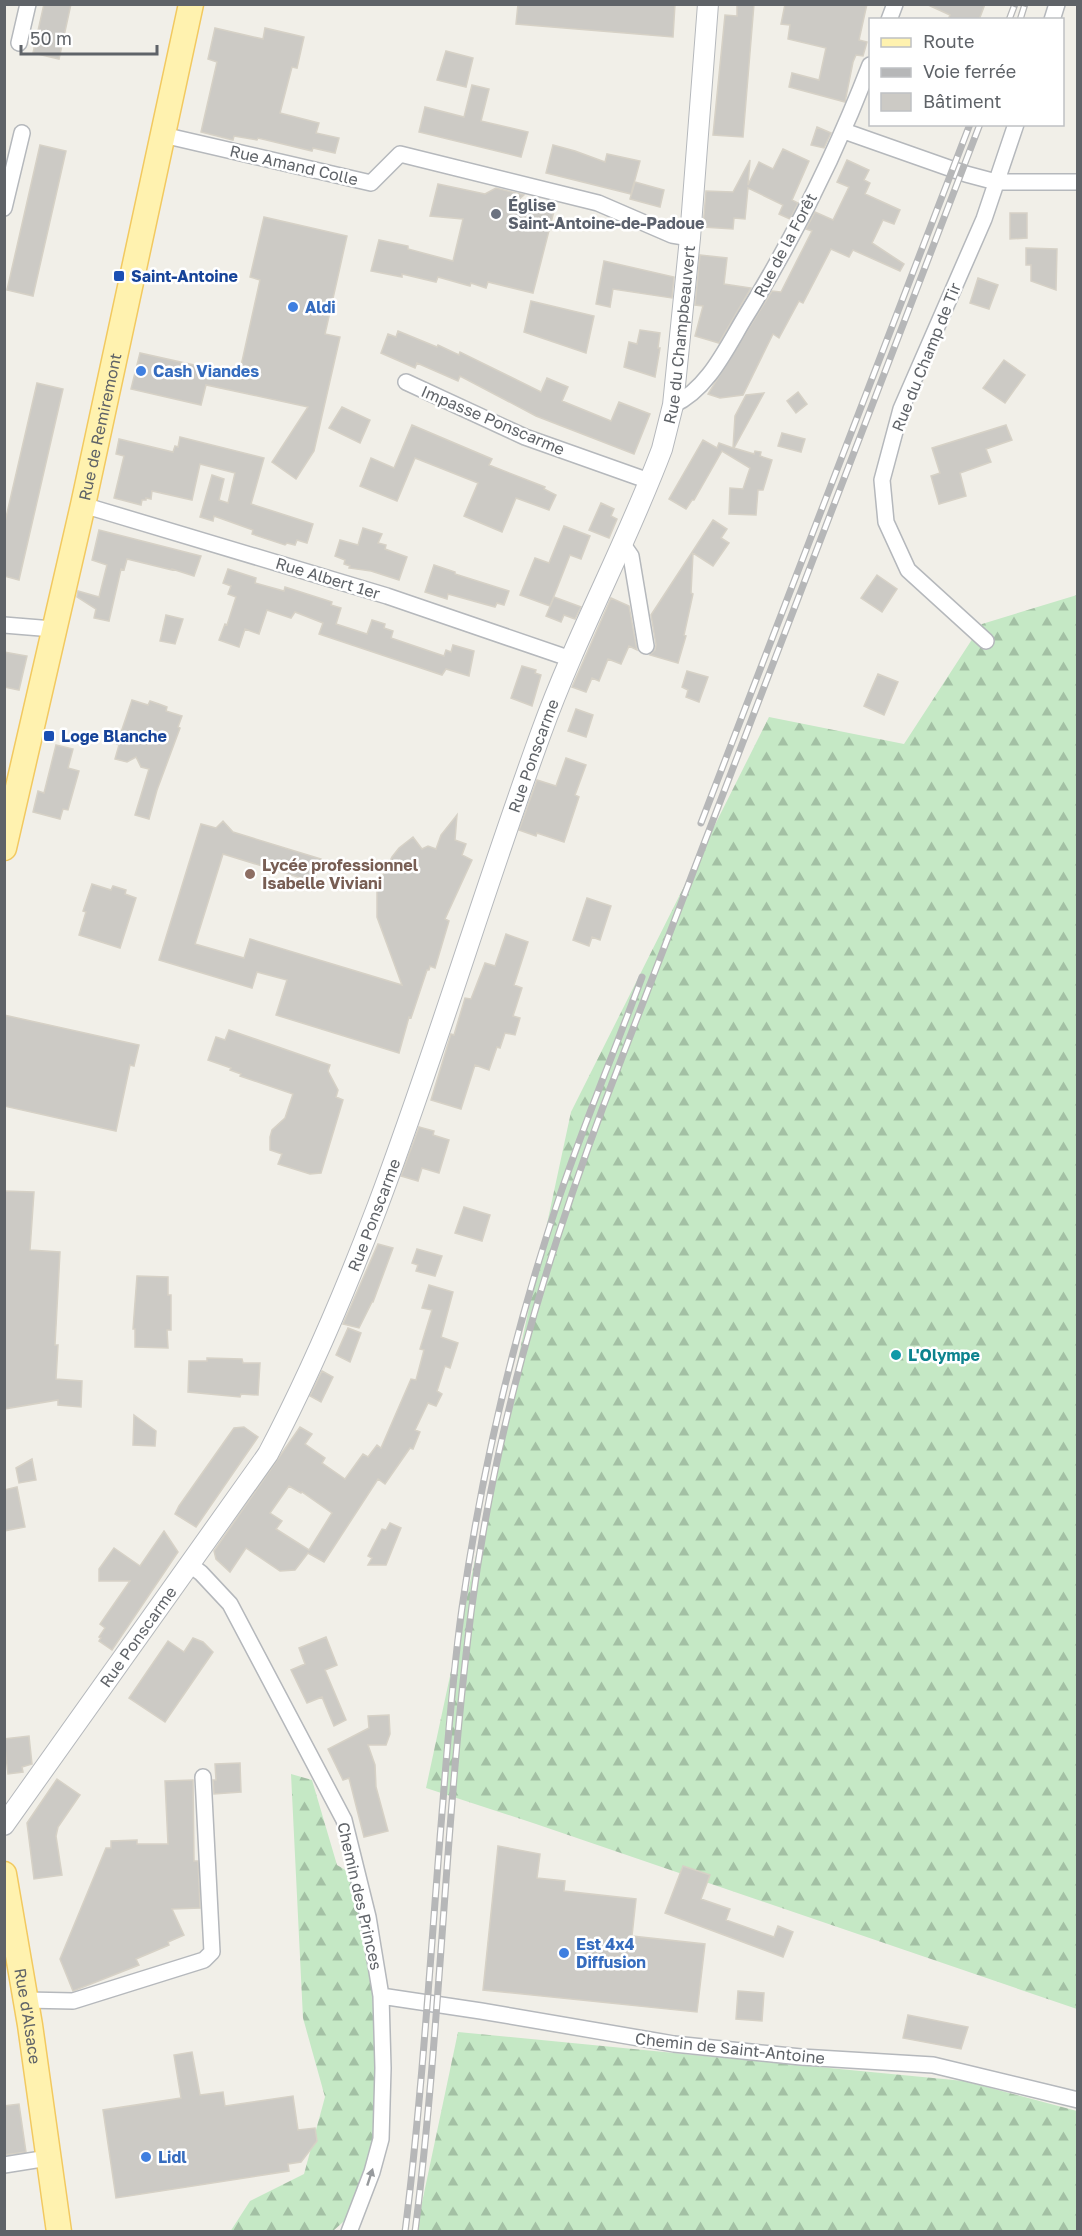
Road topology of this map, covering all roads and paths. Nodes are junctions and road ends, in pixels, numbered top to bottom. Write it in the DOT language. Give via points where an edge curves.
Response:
graph roads {
  1 [pos="28,4"];
  2 [pos="191,4"];
  3 [pos="708,4"];
  4 [pos="19,43"];
  5 [pos="869,68"];
  6 [pos="1015,126"];
  7 [pos="844,131"];
  8 [pos="22,133"];
  9 [pos="163,135"];
  10 [pos="996,182"];
  11 [pos="1077,182"];
  12 [pos="4,208"];
  13 [pos="690,238"];
  14 [pos="406,382"];
  15 [pos="673,405"];
  16 [pos="662,448"];
  17 [pos="649,481"];
  18 [pos="83,505"];
  19 [pos="622,543"];
  20 [pos="4,625"];
  21 [pos="53,629"];
  22 [pos="986,641"];
  23 [pos="646,645"];
  24 [pos="571,659"];
  25 [pos="6,837"];
  26 [pos="189,1564"];
  27 [pos="203,1777"];
  28 [pos="4,1825"];
  29 [pos="4,1874"];
  30 [pos="381,1996"];
  31 [pos="26,2000"];
  32 [pos="1077,2100"];
  33 [pos="48,2158"];
  34 [pos="4,2165"];
  35 [pos="58,2232"];
  36 [pos="349,2232"];
  1 -- 4 [label="street"];
  2 -- 9 [label="main road, Rue de Remiremont"];
  3 -- 13 [label="street, Rue du Champbeauvert"];
  5 -- 7 [label="street, Rue de la Forêt"];
  6 -- 10 [label="street, Rue du Champ de Tir"];
  7 -- 10 [label="street"];
  7 -- 15 [label="street, Rue de la Forêt" via="775,269 714,368 686,400"];
  8 -- 12 [label="street"];
  9 -- 13 [label="street, Rue Amand Colle" via="371,183 400,154 598,203 672,235"];
  9 -- 18 [label="main road, Rue de Remiremont"];
  10 -- 11 [label="street"];
  10 -- 22 [label="street, Rue du Champ de Tir" via="984,219 901,409 882,480 886,522 908,570"];
  13 -- 15 [label="street, Rue du Champbeauvert"];
  14 -- 17 [label="street, Impasse Ponscarme" via="525,437"];
  15 -- 16 [label="street, Rue du Champbeauvert"];
  16 -- 17 [label="street, Rue Ponscarme"];
  17 -- 19 [label="street, Rue Ponscarme"];
  18 -- 21 [label="main road, Rue de Remiremont"];
  18 -- 24 [label="street, Rue Albert 1er" via="387,596"];
  19 -- 23 [label="street" via="631,556"];
  19 -- 24 [label="street, Rue Ponscarme"];
  20 -- 21 [label="street"];
  21 -- 25 [label="main road, Rue de Remiremont"];
  24 -- 26 [label="street, Rue Ponscarme" via="538,742 366,1238 268,1454"];
  26 -- 28 [label="street, Rue Ponscarme"];
  26 -- 30 [label="street, Chemin des Princes" via="230,1604 344,1820 368,1917"];
  27 -- 31 [label="street" via="212,1952 204,1960 73,2001"];
  29 -- 31 [label="main road, Rue d'Alsace"];
  30 -- 32 [label="street, Chemin de Saint-Antoine" via="674,2044 801,2058 933,2064"];
  36 -- 30 [label="street, Chemin des Princes, one-way" via="381,2139"];
  31 -- 33 [label="main road, Rue d'Alsace"];
  33 -- 34 [label="street"];
  33 -- 35 [label="main road, Rue d'Alsace"];
}
